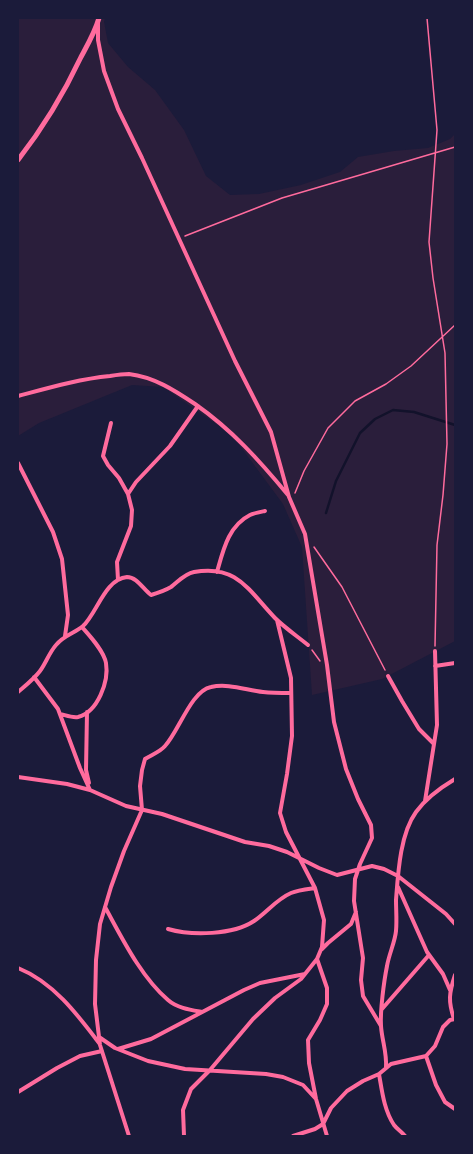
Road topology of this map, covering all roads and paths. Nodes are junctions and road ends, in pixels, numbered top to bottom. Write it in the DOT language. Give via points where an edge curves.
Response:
graph roads {
  1 [pos="427,18"];
  2 [pos="99,19"];
  3 [pos="455,147"];
  4 [pos="435,153"];
  5 [pos="18,160"];
  6 [pos="179,238"];
  7 [pos="455,324"];
  8 [pos="442,336"];
  9 [pos="18,396"];
  10 [pos="198,406"];
  11 [pos="111,423"];
  12 [pos="18,463"];
  13 [pos="128,494"];
  14 [pos="290,500"];
  15 [pos="265,511"];
  16 [pos="305,534"];
  17 [pos="217,572"];
  18 [pos="118,580"];
  19 [pos="277,620"];
  20 [pos="82,627"];
  21 [pos="65,636"];
  22 [pos="308,645"];
  23 [pos="434,652"];
  24 [pos="455,662"];
  25 [pos="435,666"];
  26 [pos="328,671"];
  27 [pos="388,676"];
  28 [pos="34,677"];
  29 [pos="18,692"];
  30 [pos="291,693"];
  31 [pos="87,712"];
  32 [pos="60,714"];
  33 [pos="434,743"];
  34 [pos="18,777"];
  35 [pos="455,779"];
  36 [pos="90,790"];
  37 [pos="425,801"];
  38 [pos="142,810"];
  39 [pos="300,859"];
  40 [pos="358,870"];
  41 [pos="398,876"];
  42 [pos="397,886"];
  43 [pos="315,888"];
  44 [pos="105,907"];
  45 [pos="356,912"];
  46 [pos="455,924"];
  47 [pos="168,929"];
  48 [pos="321,951"];
  49 [pos="429,955"];
  50 [pos="317,960"];
  51 [pos="18,968"];
  52 [pos="306,974"];
  53 [pos="455,975"];
  54 [pos="450,990"];
  55 [pos="382,1009"];
  56 [pos="203,1012"];
  57 [pos="455,1019"];
  58 [pos="381,1026"];
  59 [pos="99,1037"];
  60 [pos="100,1045"];
  61 [pos="118,1049"];
  62 [pos="102,1050"];
  63 [pos="426,1056"];
  64 [pos="386,1068"];
  65 [pos="210,1070"];
  66 [pos="379,1074"];
  67 [pos="18,1092"];
  68 [pos="316,1099"];
  69 [pos="455,1109"];
  70 [pos="323,1124"];
  71 [pos="129,1136"];
  72 [pos="184,1136"];
  73 [pos="293,1136"];
  74 [pos="327,1136"];
  75 [pos="405,1136"];
  1 -- 4 [label="path" via="437,130"];
  2 -- 5 [label="street" via="72,77 48,119"];
  2 -- 6 [label="street" via="98,40 104,70 118,109"];
  3 -- 4 [label="path"];
  4 -- 6 [label="path" via="282,198"];
  4 -- 8 [label="path" via="429,242"];
  6 -- 14 [label="street" via="271,432"];
  7 -- 8 [label="path"];
  8 -- 14 [label="path" via="411,366 386,384 355,401 328,428"];
  8 -- 23 [label="path" via="445,353 447,444 437,545"];
  9 -- 10 [label="street" via="92,378 128,374 164,384"];
  10 -- 13 [label="street" via="170,446"];
  10 -- 14 [label="street" via="263,464"];
  11 -- 13 [label="street" via="103,456"];
  12 -- 21 [label="street" via="53,532 62,559 68,616"];
  13 -- 18 [label="street" via="132,510 131,526 117,562"];
  14 -- 16 [label="street"];
  15 -- 17 [label="street" via="250,515 239,523 228,537"];
  16 -- 26 [label="street"];
  16 -- 27 [label="path" via="342,588"];
  17 -- 18 [label="street" via="193,572 160,593 150,594 138,581 128,577"];
  17 -- 19 [label="street" via="229,574 244,584"];
  18 -- 20 [label="street" via="104,594"];
  19 -- 22 [label="street"];
  19 -- 30 [label="street" via="291,678"];
  20 -- 21 [label="street"];
  20 -- 31 [label="street" via="106,661 106,681 96,704"];
  21 -- 28 [label="street"];
  22 -- 26 [label="path"];
  23 -- 25 [label="street"];
  24 -- 25 [label="street"];
  25 -- 33 [label="street" via="437,725"];
  26 -- 40 [label="street" via="334,722 346,769 371,825 372,838"];
  27 -- 33 [label="street" via="419,729"];
  28 -- 29 [label="street"];
  28 -- 32 [label="street" via="47,692"];
  30 -- 38 [label="street" via="226,686 210,687 197,695 178,730 164,748 145,760 140,786"];
  30 -- 39 [label="street" via="292,736 280,813 286,832"];
  31 -- 32 [label="street" via="79,717"];
  31 -- 36 [label="street" via="86,770"];
  32 -- 36 [label="street"];
  33 -- 37 [label="street"];
  34 -- 36 [label="street"];
  35 -- 37 [label="street"];
  36 -- 38 [label="street" via="126,806"];
  37 -- 41 [label="street" via="415,813 405,834"];
  38 -- 39 [label="street" via="162,814 245,842 269,846"];
  38 -- 44 [label="street" via="124,851"];
  39 -- 40 [label="street" via="336,874"];
  39 -- 43 [label="street"];
  40 -- 41 [label="street" via="372,866"];
  40 -- 45 [label="street" via="355,879"];
  41 -- 42 [label="street"];
  41 -- 46 [label="street"];
  42 -- 49 [label="street"];
  42 -- 55 [label="street" via="396,931 386,966"];
  43 -- 47 [label="street" via="292,892 254,921 238,929 190,933"];
  43 -- 48 [label="street" via="324,920"];
  44 -- 56 [label="street" via="146,976 168,1000 187,1010"];
  44 -- 59 [label="street" via="100,924 96,960 95,1004"];
  45 -- 48 [label="street" via="351,924"];
  45 -- 58 [label="street" via="363,958 363,996"];
  48 -- 50 [label="street"];
  49 -- 54 [label="street" via="443,974"];
  49 -- 55 [label="street"];
  50 -- 52 [label="street"];
  50 -- 68 [label="street" via="327,988 327,1004 308,1040 309,1063"];
  51 -- 60 [label="street" via="50,987 75,1012"];
  52 -- 56 [label="street" via="260,983"];
  52 -- 65 [label="street" via="253,1018"];
  53 -- 54 [label="street"];
  54 -- 57 [label="street" via="450,1005"];
  55 -- 58 [label="street"];
  56 -- 61 [label="street" via="151,1039"];
  57 -- 63 [label="street" via="443,1027"];
  58 -- 64 [label="street" via="386,1048"];
  59 -- 60 [label="street"];
  59 -- 61 [label="street"];
  60 -- 62 [label="street"];
  61 -- 65 [label="street" via="148,1061 185,1069"];
  62 -- 67 [label="street" via="80,1056"];
  62 -- 71 [label="street"];
  63 -- 64 [label="street" via="391,1064"];
  63 -- 69 [label="street" via="445,1102"];
  64 -- 66 [label="street"];
  65 -- 68 [label="street" via="283,1077 303,1085"];
  65 -- 72 [label="street" via="191,1089 183,1110"];
  66 -- 70 [label="street" via="347,1091 332,1108"];
  66 -- 75 [label="street" via="390,1118"];
  68 -- 70 [label="street"];
  70 -- 73 [label="street" via="316,1129"];
  70 -- 74 [label="street"];
}
